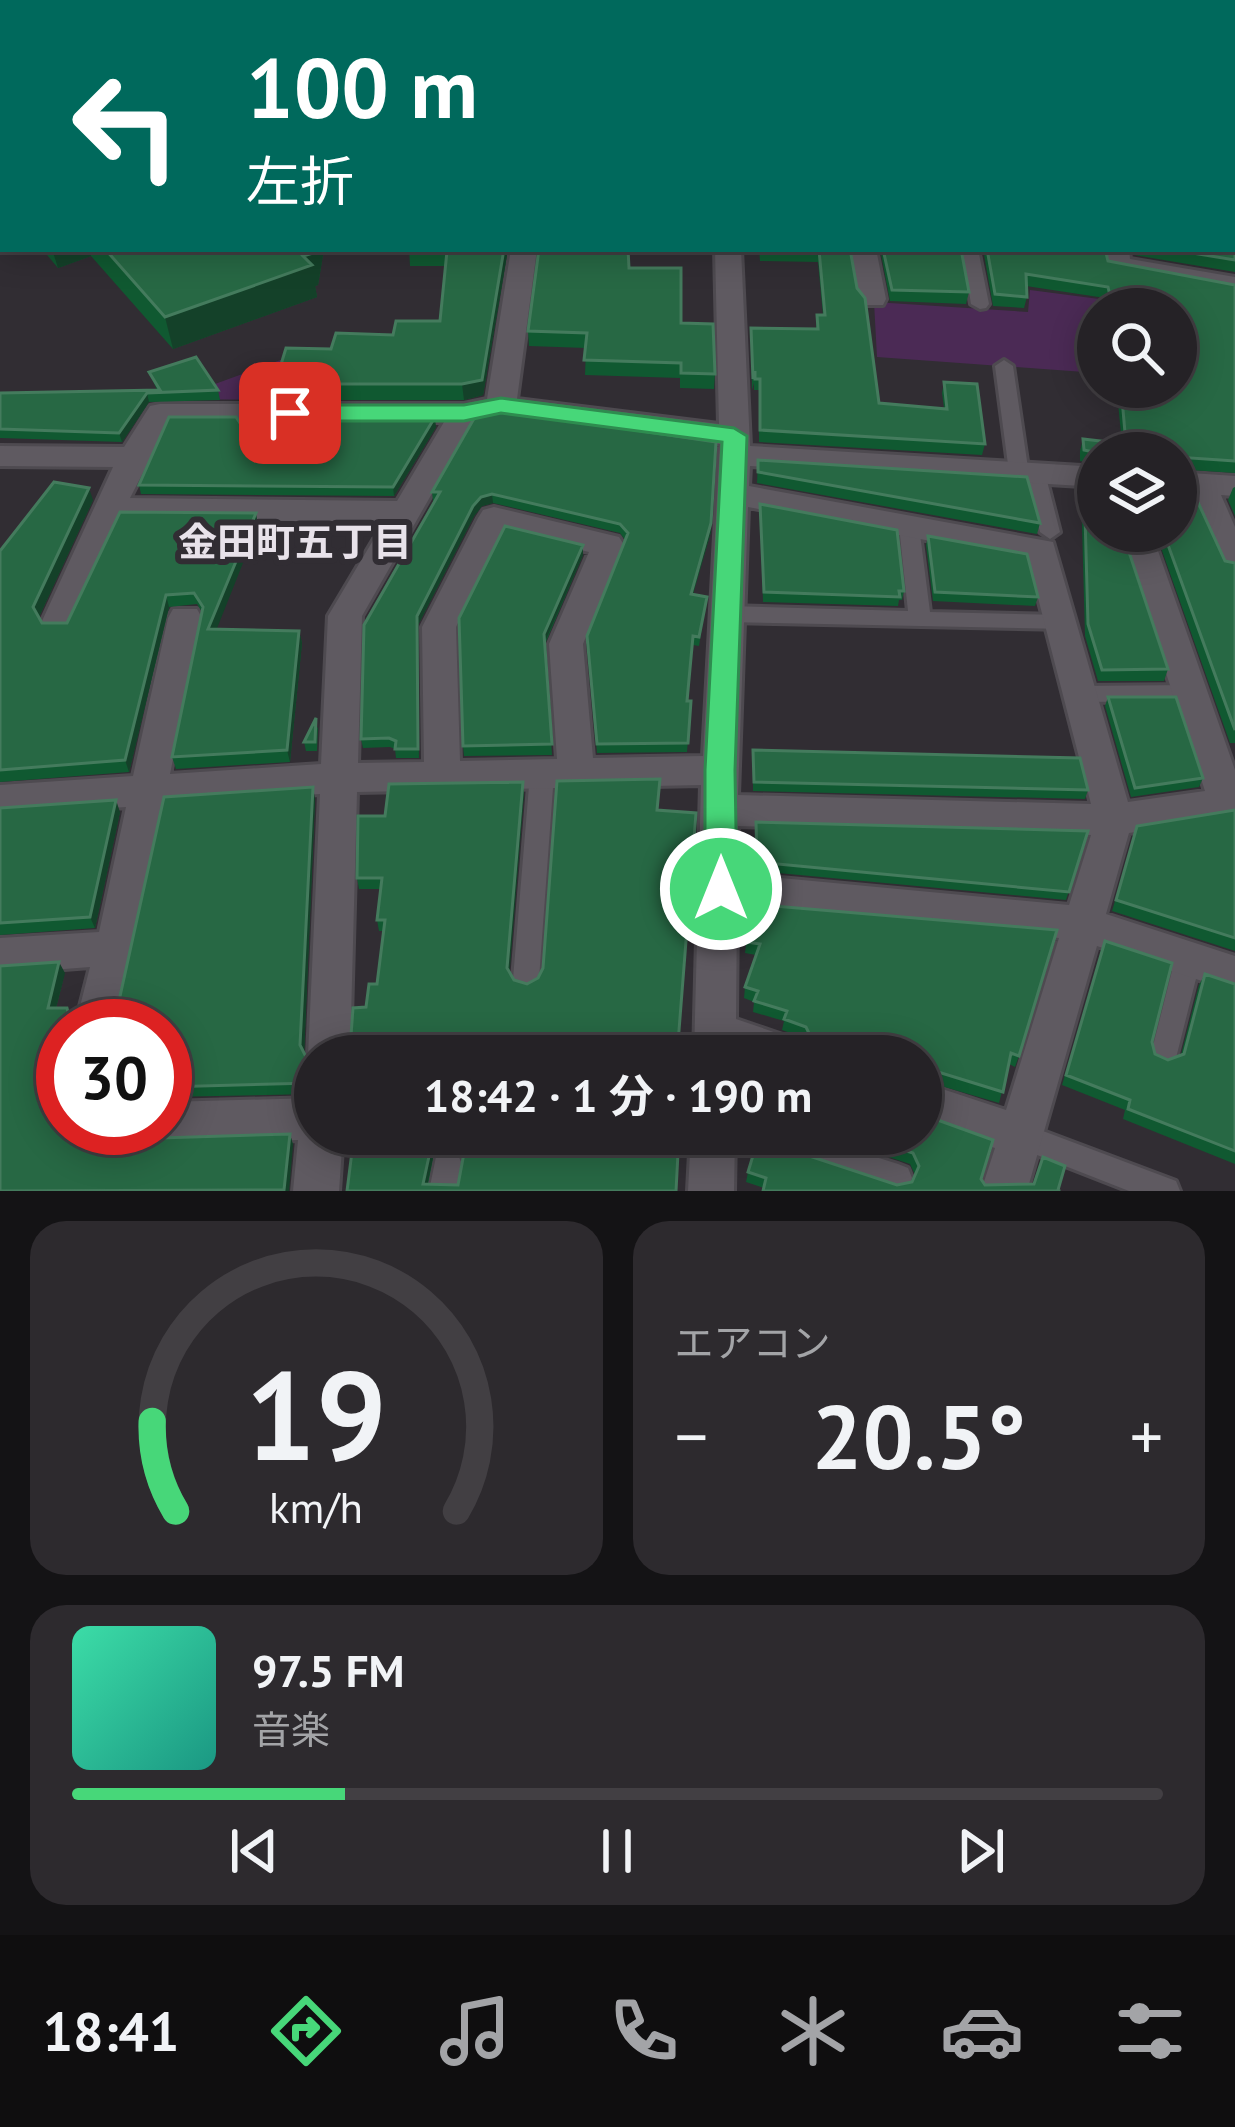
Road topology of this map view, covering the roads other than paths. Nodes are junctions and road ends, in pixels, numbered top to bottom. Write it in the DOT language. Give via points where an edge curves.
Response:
graph roads {
  1 [pos="532,252"];
  2 [pos="728,252"];
  3 [pos="864,252"];
  4 [pos="971,252"];
  5 [pos="1116,252"];
  6 [pos="1235,285"];
  7 [pos="873,299"];
  8 [pos="980,304"];
  9 [pos="1004,366"];
  10 [pos="501,406"];
  11 [pos="464,413"];
  12 [pos="735,445"];
  13 [pos="0,457"];
  14 [pos="133,457"];
  15 [pos="1027,473"];
  16 [pos="1077,476"];
  17 [pos="1197,484"];
  18 [pos="1235,486"];
  19 [pos="734,494"];
  20 [pos="1197,498"];
  21 [pos="110,508"];
  22 [pos="406,512"];
  23 [pos="909,526"];
  24 [pos="1050,532"];
  25 [pos="1142,552"];
  26 [pos="1235,562"];
  27 [pos="728,614"];
  28 [pos="185,619"];
  29 [pos="920,619"];
  30 [pos="59,620"];
  31 [pos="1061,623"];
  32 [pos="1190,693"];
  33 [pos="1080,694"];
  34 [pos="559,774"];
  35 [pos="442,776"];
  36 [pos="339,778"];
  37 [pos="151,788"];
  38 [pos="720,790"];
  39 [pos="0,800"];
  40 [pos="1231,800"];
  41 [pos="1114,820"];
  42 [pos="721,889"];
  43 [pos="1080,923"];
  44 [pos="116,948"];
  45 [pos="0,956"];
  46 [pos="1188,959"];
  47 [pos="1235,974"];
  48 [pos="526,979"];
  49 [pos="103,999"];
  50 [pos="330,1035"];
  51 [pos="716,1035"];
  52 [pos="1164,1054"];
  53 [pos="942,1109"];
  54 [pos="294,1120"];
  55 [pos="192,1122"];
  56 [pos="1019,1135"];
  57 [pos="319,1155"];
  58 [pos="712,1155"];
  59 [pos="826,1155"];
  60 [pos="898,1178"];
  61 [pos="316,1191"];
  62 [pos="711,1191"];
  63 [pos="1004,1191"];
  64 [pos="1166,1191"];
  1 -- 10 [label="street"];
  2 -- 12 [label="street"];
  3 -- 7 [label="street"];
  4 -- 8 [label="lane"];
  5 -- 6 [label="street" via="1118,265"];
  9 -- 15 [label="lane"];
  10 -- 11 [label="street"];
  10 -- 12 [label="street"];
  11 -- 14 [label="street" via="160,412"];
  11 -- 22 [label="street"];
  12 -- 15 [label="street"];
  12 -- 19 [label="street"];
  13 -- 14 [label="street"];
  14 -- 21 [label="street"];
  15 -- 16 [label="street"];
  15 -- 24 [label="lane"];
  17 -- 18 [label="street"];
  19 -- 23 [label="street"];
  19 -- 27 [label="street"];
  20 -- 26 [label="street"];
  21 -- 22 [label="street"];
  21 -- 30 [label="street"];
  22 -- 36 [label="street" via="345,616"];
  23 -- 29 [label="lane"];
  23 -- 31 [label="street" via="1042,550"];
  25 -- 32 [label="street"];
  27 -- 29 [label="lane"];
  27 -- 38 [label="street"];
  28 -- 37 [label="street"];
  29 -- 31 [label="lane"];
  31 -- 33 [label="street"];
  32 -- 33 [label="lane"];
  32 -- 40 [label="street"];
  33 -- 41 [label="street"];
  34 -- 35 [label="street"];
  34 -- 35 [label="street" via="566,644 608,545 494,518 439,627"];
  34 -- 38 [label="street"];
  34 -- 48 [label="lane"];
  35 -- 36 [label="street"];
  36 -- 37 [label="street"];
  36 -- 50 [label="street"];
  37 -- 39 [label="street"];
  37 -- 44 [label="street"];
  38 -- 41 [label="street"];
  38 -- 42 [label="street"];
  40 -- 41 [label="street"];
  41 -- 43 [label="street"];
  42 -- 43 [label="street"];
  42 -- 51 [label="street"];
  43 -- 46 [label="street"];
  43 -- 56 [label="street"];
  44 -- 45 [label="street"];
  44 -- 49 [label="street"];
  46 -- 47 [label="street"];
  46 -- 52 [label="lane"];
  53 -- 56 [label="street"];
  54 -- 55 [label="street"];
  56 -- 63 [label="street"];
  56 -- 64 [label="lane"];
  57 -- 61 [label="street"];
  58 -- 62 [label="street"];
  59 -- 60 [label="lane"];
}
